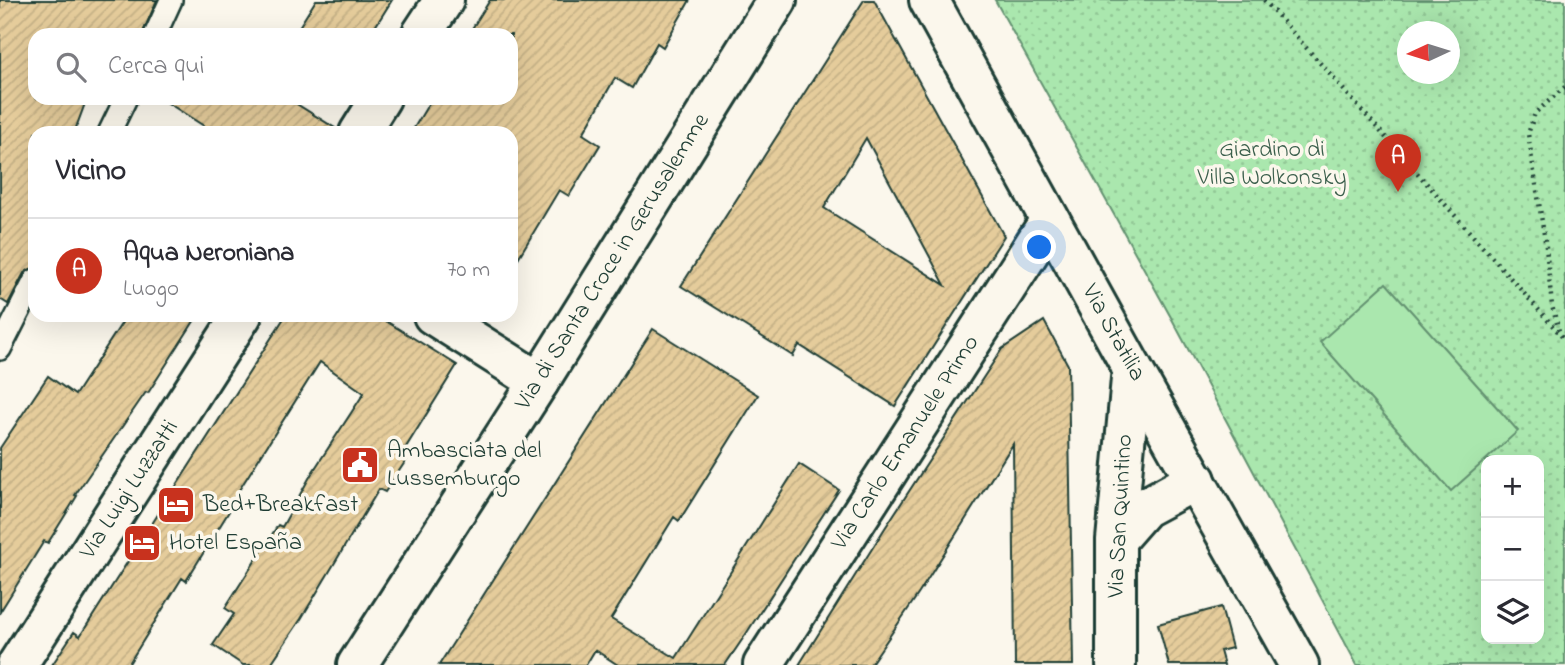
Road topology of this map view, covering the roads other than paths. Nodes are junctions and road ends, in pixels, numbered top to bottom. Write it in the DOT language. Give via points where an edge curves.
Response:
graph roads {
  1 [pos="171,0"];
  2 [pos="444,0"];
  3 [pos="777,0"];
  4 [pos="929,0"];
  5 [pos="158,28"];
  6 [pos="426,28"];
  7 [pos="123,105"];
  8 [pos="377,105"];
  9 [pos="112,126"];
  10 [pos="363,126"];
  11 [pos="1050,220"];
  12 [pos="28,294"];
  13 [pos="238,322"];
  14 [pos="444,322"];
  15 [pos="0,349"];
  16 [pos="1132,368"];
  17 [pos="539,382"];
  18 [pos="1196,480"];
  19 [pos="1116,540"];
  20 [pos="17,665"];
  21 [pos="357,665"];
  22 [pos="763,665"];
  23 [pos="1116,665"];
  24 [pos="1299,665"];
  1 -- 5 [label="lane"];
  2 -- 6 [label="street"];
  3 -- 17 [label="street, Via di Santa Croce in Gerusalemme"];
  4 -- 11 [label="street, Via Statilia"];
  7 -- 9 [label="lane"];
  8 -- 10 [label="street"];
  11 -- 16 [label="street, Via Statilia"];
  11 -- 22 [label="street, Via Carlo Emanuele Primo"];
  12 -- 15 [label="lane"];
  13 -- 20 [label="street, Via Luigi Luzzatti"];
  14 -- 17 [label="street"];
  16 -- 18 [label="street, Via Statilia"];
  16 -- 19 [label="street, Via San Quintino"];
  17 -- 21 [label="street, Via di Santa Croce in Gerusalemme"];
  18 -- 19 [label="street" via="1144,508"];
  18 -- 24 [label="street, Via Statilia"];
  19 -- 23 [label="street, Via San Quintino"];
}
